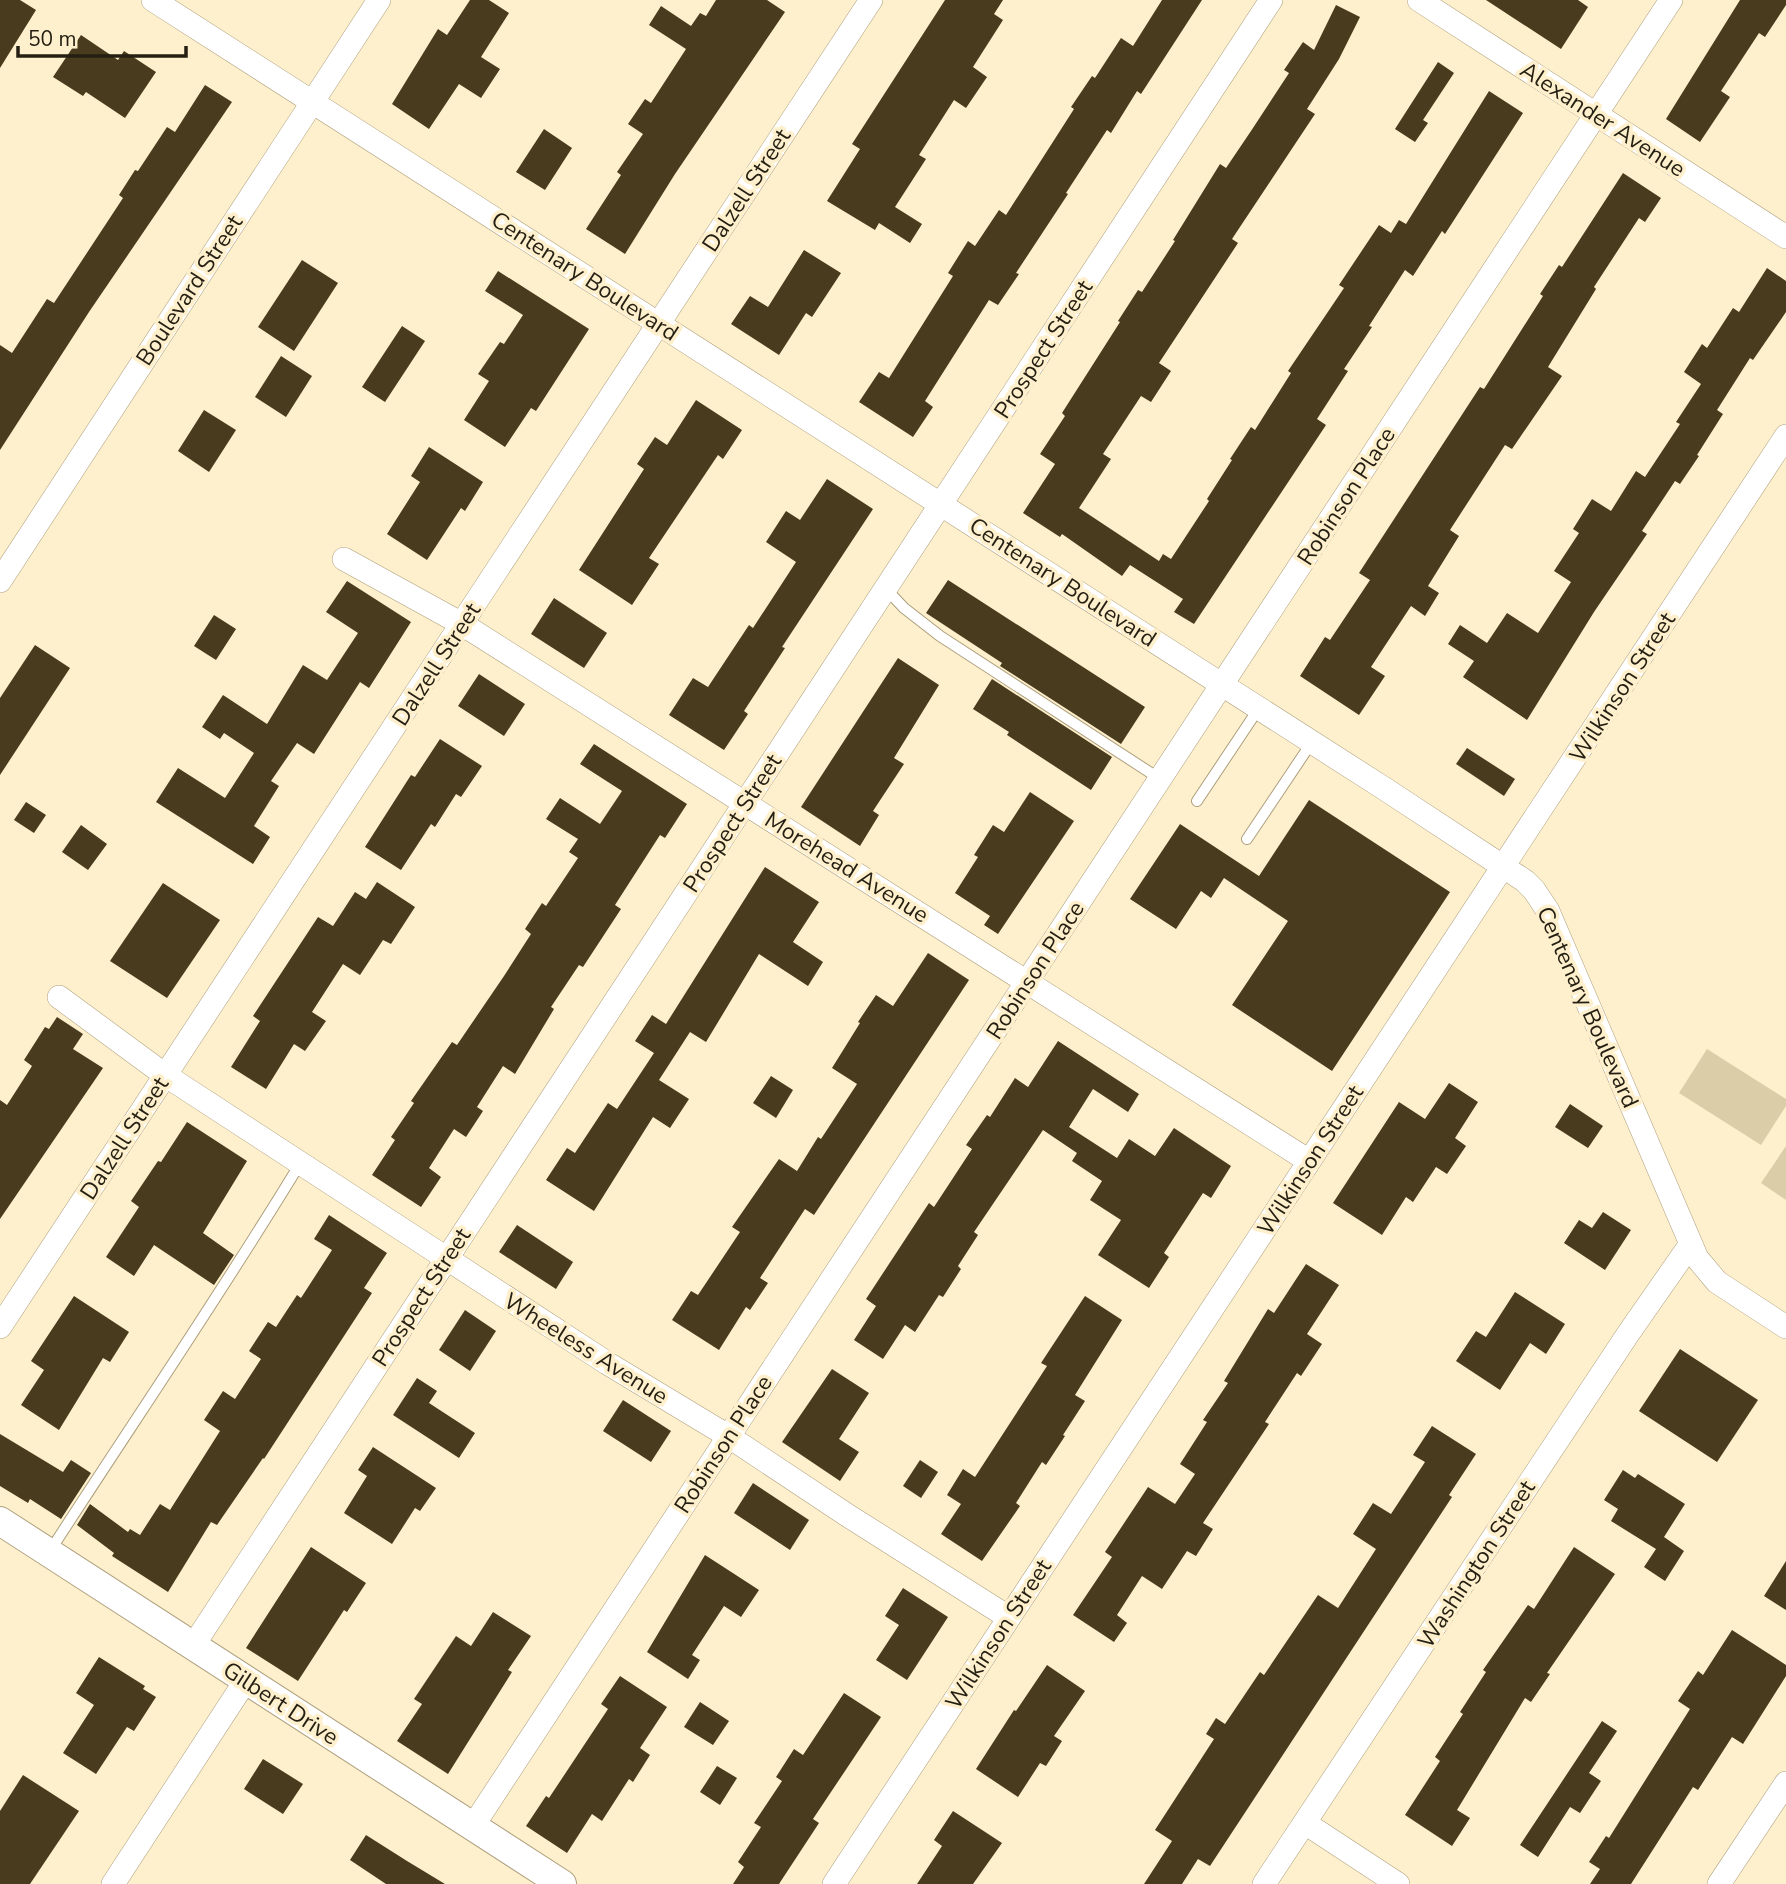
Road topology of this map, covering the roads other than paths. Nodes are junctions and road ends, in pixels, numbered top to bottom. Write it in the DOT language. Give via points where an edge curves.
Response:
graph roads {
  1 [pos="153,0"];
  2 [pos="379,0"];
  3 [pos="871,0"];
  4 [pos="1271,0"];
  5 [pos="1419,0"];
  6 [pos="1671,0"];
  7 [pos="312,102"];
  8 [pos="1597,114"];
  9 [pos="1786,237"];
  10 [pos="659,324"];
  11 [pos="1786,436"];
  12 [pos="942,505"];
  13 [pos="344,559"];
  14 [pos="0,580"];
  15 [pos="886,589"];
  16 [pos="462,624"];
  17 [pos="1222,684"];
  18 [pos="1259,708"];
  19 [pos="1312,742"];
  20 [pos="1160,779"];
  21 [pos="1197,801"];
  22 [pos="745,803"];
  23 [pos="1247,839"];
  24 [pos="1504,867"];
  25 [pos="1028,981"];
  26 [pos="60,998"];
  27 [pos="165,1075"];
  28 [pos="1309,1161"];
  29 [pos="301,1162"];
  30 [pos="1690,1245"];
  31 [pos="446,1258"];
  32 [pos="0,1327"];
  33 [pos="1786,1328"];
  34 [pos="728,1436"];
  35 [pos="0,1521"];
  36 [pos="49,1553"];
  37 [pos="1008,1618"];
  38 [pos="193,1646"];
  39 [pos="246,1680"];
  40 [pos="1786,1783"];
  41 [pos="1305,1823"];
  42 [pos="472,1826"];
  43 [pos="113,1884"];
  44 [pos="560,1884"];
  45 [pos="834,1884"];
  46 [pos="1264,1884"];
  47 [pos="1398,1884"];
  48 [pos="1719,1884"];
  1 -- 7 [label="street, Centenary Boulevard"];
  2 -- 7 [label="street, Boulevard Street"];
  3 -- 10 [label="street, Dalzell Street"];
  4 -- 12 [label="street, Prospect Street"];
  5 -- 8 [label="street, Alexander Avenue"];
  6 -- 8 [label="street, Robinson Place"];
  7 -- 10 [label="street, Centenary Boulevard"];
  7 -- 14 [label="street, Boulevard Street"];
  8 -- 9 [label="street, Alexander Avenue"];
  8 -- 17 [label="street, Robinson Place"];
  10 -- 12 [label="street, Centenary Boulevard"];
  10 -- 16 [label="street, Dalzell Street"];
  11 -- 24 [label="street, Wilkinson Street"];
  12 -- 15 [label="street, Prospect Street"];
  12 -- 17 [label="street, Centenary Boulevard"];
  13 -- 16 [label="street, Morehead Avenue"];
  15 -- 20 [label="lane" via="940,636"];
  15 -- 22 [label="street, Prospect Street"];
  16 -- 22 [label="street, Morehead Avenue"];
  16 -- 27 [label="street, Dalzell Street"];
  17 -- 18 [label="street, Centenary Boulevard"];
  17 -- 20 [label="street, Robinson Place"];
  18 -- 19 [label="street, Centenary Boulevard"];
  18 -- 21 [label="lane"];
  19 -- 23 [label="lane"];
  19 -- 24 [label="street, Centenary Boulevard"];
  20 -- 25 [label="street, Robinson Place"];
  22 -- 25 [label="street, Morehead Avenue"];
  22 -- 31 [label="street, Prospect Street"];
  24 -- 28 [label="street, Wilkinson Street"];
  24 -- 30 [label="street, Centenary Boulevard" via="1534,890 1548,911"];
  25 -- 28 [label="street, Morehead Avenue"];
  25 -- 34 [label="street, Robinson Place"];
  26 -- 27 [label="street, Wheeless Avenue"];
  27 -- 29 [label="street, Wheeless Avenue"];
  27 -- 32 [label="street, Dalzell Street"];
  28 -- 37 [label="street, Wilkinson Street"];
  29 -- 31 [label="street, Wheeless Avenue"];
  29 -- 36 [label="lane" via="241,1262"];
  30 -- 33 [label="street, Centenary Boulevard" via="1717,1282"];
  30 -- 41 [label="street, Washington Street"];
  31 -- 34 [label="street, Wheeless Avenue"];
  31 -- 38 [label="street, Prospect Street"];
  34 -- 37 [label="street, Wheeless Avenue"];
  34 -- 42 [label="street, Robinson Place"];
  35 -- 36 [label="street, Gilbert Drive"];
  36 -- 38 [label="street, Gilbert Drive"];
  37 -- 45 [label="street, Wilkinson Street"];
  38 -- 39 [label="street, Gilbert Drive"];
  39 -- 42 [label="street, Gilbert Drive"];
  39 -- 43 [label="street"];
  40 -- 48 [label="street"];
  41 -- 46 [label="street, Washington Street"];
  41 -- 47 [label="street"];
  42 -- 44 [label="street, Gilbert Drive"];
}
